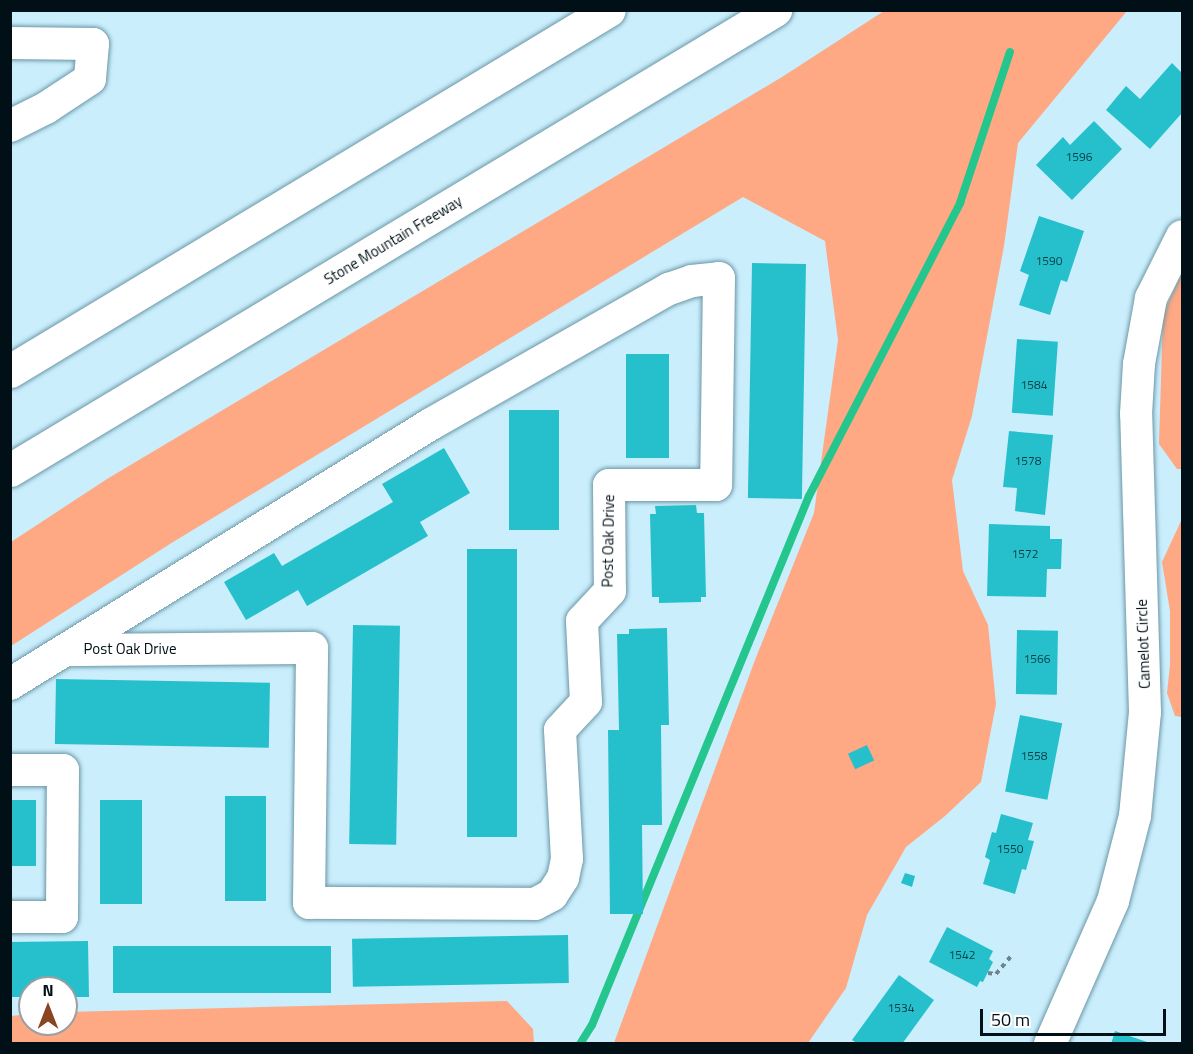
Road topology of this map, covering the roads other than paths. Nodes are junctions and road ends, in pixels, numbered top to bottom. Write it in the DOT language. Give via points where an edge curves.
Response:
graph roads {
  1 [pos="609,10"];
  2 [pos="775,10"];
  3 [pos="10,43"];
  4 [pos="10,126"];
  5 [pos="1182,236"];
  6 [pos="10,371"];
  7 [pos="10,470"];
  8 [pos="68,650"];
  9 [pos="10,684"];
  10 [pos="10,770"];
  11 [pos="10,917"];
  12 [pos="1050,1044"];
  1 -- 6 [label="highway"];
  2 -- 7 [label="highway, Stone Mountain Freeway"];
  3 -- 4 [label="street" via="93,44 90,79"];
  5 -- 12 [label="street, Camelot Circle" via="1151,298 1140,356 1136,414 1145,711 1135,816 1113,901"];
  8 -- 8 [label="street, Post Oak Drive" via="431,424 669,289 719,278 716,485 609,485 610,591 582,621 586,702 560,730 567,859 563,878 552,895 535,904 309,903 312,648"];
  8 -- 9 [label="street, Post Oak Drive"];
  10 -- 11 [label="street" via="63,770 62,917"];
}
